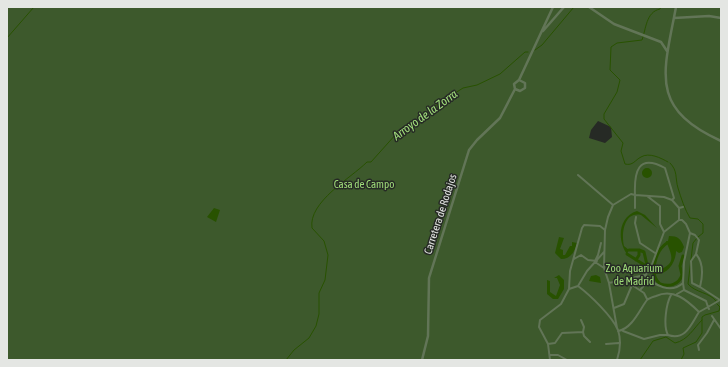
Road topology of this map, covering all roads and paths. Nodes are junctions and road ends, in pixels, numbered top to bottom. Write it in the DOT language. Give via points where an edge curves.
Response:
graph roads {
  1 [pos="553,7"];
  2 [pos="564,7"];
  3 [pos="589,7"];
  4 [pos="676,7"];
  5 [pos="674,18"];
  6 [pos="721,18"];
  7 [pos="540,34"];
  8 [pos="670,37"];
  9 [pos="661,43"];
  10 [pos="669,44"];
  11 [pos="668,53"];
  12 [pos="519,80"];
  13 [pos="515,89"];
  14 [pos="721,141"];
  15 [pos="578,175"];
  16 [pos="635,195"];
  17 [pos="646,196"];
  18 [pos="672,200"];
  19 [pos="613,205"];
  20 [pos="683,206"];
  21 [pos="635,208"];
  22 [pos="679,208"];
  23 [pos="636,217"];
  24 [pos="679,220"];
  25 [pos="606,222"];
  26 [pos="600,226"];
  27 [pos="605,230"];
  28 [pos="664,232"];
  29 [pos="690,233"];
  30 [pos="601,243"];
  31 [pos="604,252"];
  32 [pos="655,253"];
  33 [pos="696,254"];
  34 [pos="574,260"];
  35 [pos="595,261"];
  36 [pos="651,266"];
  37 [pos="604,268"];
  38 [pos="649,272"];
  39 [pos="645,275"];
  40 [pos="630,279"];
  41 [pos="649,280"];
  42 [pos="609,283"];
  43 [pos="683,283"];
  44 [pos="632,285"];
  45 [pos="578,286"];
  46 [pos="700,287"];
  47 [pos="569,290"];
  48 [pos="640,290"];
  49 [pos="684,290"];
  50 [pos="677,294"];
  51 [pos="671,295"];
  52 [pos="647,299"];
  53 [pos="614,308"];
  54 [pos="709,308"];
  55 [pos="699,312"];
  56 [pos="712,316"];
  57 [pos="580,320"];
  58 [pos="714,320"];
  59 [pos="617,328"];
  60 [pos="721,329"];
  61 [pos="618,331"];
  62 [pos="623,331"];
  63 [pos="583,332"];
  64 [pos="668,335"];
  65 [pos="590,342"];
  66 [pos="619,343"];
  67 [pos="548,344"];
  68 [pos="606,344"];
  69 [pos="699,350"];
  70 [pos="550,355"];
  71 [pos="422,360"];
  72 [pos="550,360"];
  73 [pos="566,360"];
  74 [pos="617,360"];
  1 -- 7 [label="street"];
  2 -- 7 [label="street"];
  3 -- 9 [label="street" via="606,20"];
  4 -- 5 [label="street"];
  5 -- 6 [label="street"];
  5 -- 8 [label="street"];
  7 -- 12 [label="street"];
  8 -- 9 [label="street" via="668,41"];
  8 -- 10 [label="street"];
  9 -- 10 [label="street"];
  9 -- 11 [label="street"];
  10 -- 11 [label="street"];
  11 -- 14 [label="street" via="665,78 669,97 674,106 697,128"];
  12 -- 13 [label="street" via="515,82"];
  12 -- 13 [label="street" via="525,83 525,88 520,91"];
  13 -- 71 [label="street, Carretera de Rodajos" via="500,118 469,150 428,278 428,336"];
  15 -- 19 [label="street"];
  16 -- 17 [label="street"];
  16 -- 18 [label="street" via="635,174 641,165 650,163 660,165 668,172 674,198"];
  16 -- 19 [label="street" via="627,196"];
  16 -- 21 [label="street"];
  17 -- 18 [label="street"];
  17 -- 28 [label="street" via="660,206 660,224"];
  18 -- 22 [label="street"];
  19 -- 25 [label="street"];
  20 -- 22 [label="street"];
  22 -- 24 [label="street"];
  23 -- 32 [label="street" via="640,243"];
  24 -- 28 [label="street"];
  24 -- 29 [label="street" via="686,224"];
  25 -- 26 [label="street"];
  25 -- 27 [label="street"];
  26 -- 27 [label="street"];
  26 -- 34 [label="street" via="584,225"];
  27 -- 31 [label="street"];
  28 -- 32 [label="street"];
  29 -- 33 [label="street" via="695,234 699,240"];
  29 -- 43 [label="street"];
  30 -- 35 [label="street"];
  31 -- 35 [label="street"];
  31 -- 37 [label="street"];
  32 -- 36 [label="street"];
  33 -- 46 [label="street" via="702,260"];
  33 -- 46 [label="street" via="691,261 692,283"];
  34 -- 35 [label="street" via="582,255 588,260"];
  34 -- 47 [label="street" via="570,271"];
  35 -- 37 [label="street"];
  35 -- 45 [label="street"];
  37 -- 42 [label="street"];
  38 -- 39 [label="street"];
  39 -- 40 [label="street"];
  39 -- 41 [label="street"];
  40 -- 42 [label="street"];
  40 -- 44 [label="street"];
  41 -- 43 [label="street" via="664,287 676,287"];
  41 -- 48 [label="street"];
  42 -- 53 [label="street"];
  43 -- 49 [label="street"];
  44 -- 48 [label="street"];
  44 -- 53 [label="street" via="623,304"];
  45 -- 47 [label="street"];
  45 -- 59 [label="street"];
  46 -- 54 [label="street" via="720,300"];
  47 -- 67 [label="street" via="564,301 540,320 540,331"];
  48 -- 52 [label="street"];
  49 -- 50 [label="street"];
  49 -- 54 [label="street" via="706,301"];
  50 -- 51 [label="street"];
  50 -- 55 [label="street"];
  51 -- 52 [label="street" via="662,293"];
  51 -- 64 [label="street" via="667,306"];
  52 -- 62 [label="street" via="643,308"];
  53 -- 59 [label="street"];
  54 -- 55 [label="street"];
  55 -- 64 [label="street" via="689,331 683,335"];
  56 -- 58 [label="street"];
  57 -- 63 [label="street" via="584,327"];
  58 -- 60 [label="street"];
  58 -- 69 [label="street" via="698,345"];
  59 -- 61 [label="street"];
  61 -- 62 [label="street"];
  61 -- 66 [label="street"];
  62 -- 64 [label="street" via="644,339"];
  63 -- 65 [label="street"];
  63 -- 67 [label="street" via="562,333 555,343"];
  66 -- 68 [label="street"];
  66 -- 74 [label="street" via="620,352"];
  67 -- 70 [label="street"];
  70 -- 72 [label="street"];
  70 -- 73 [label="street" via="558,355"];
}
